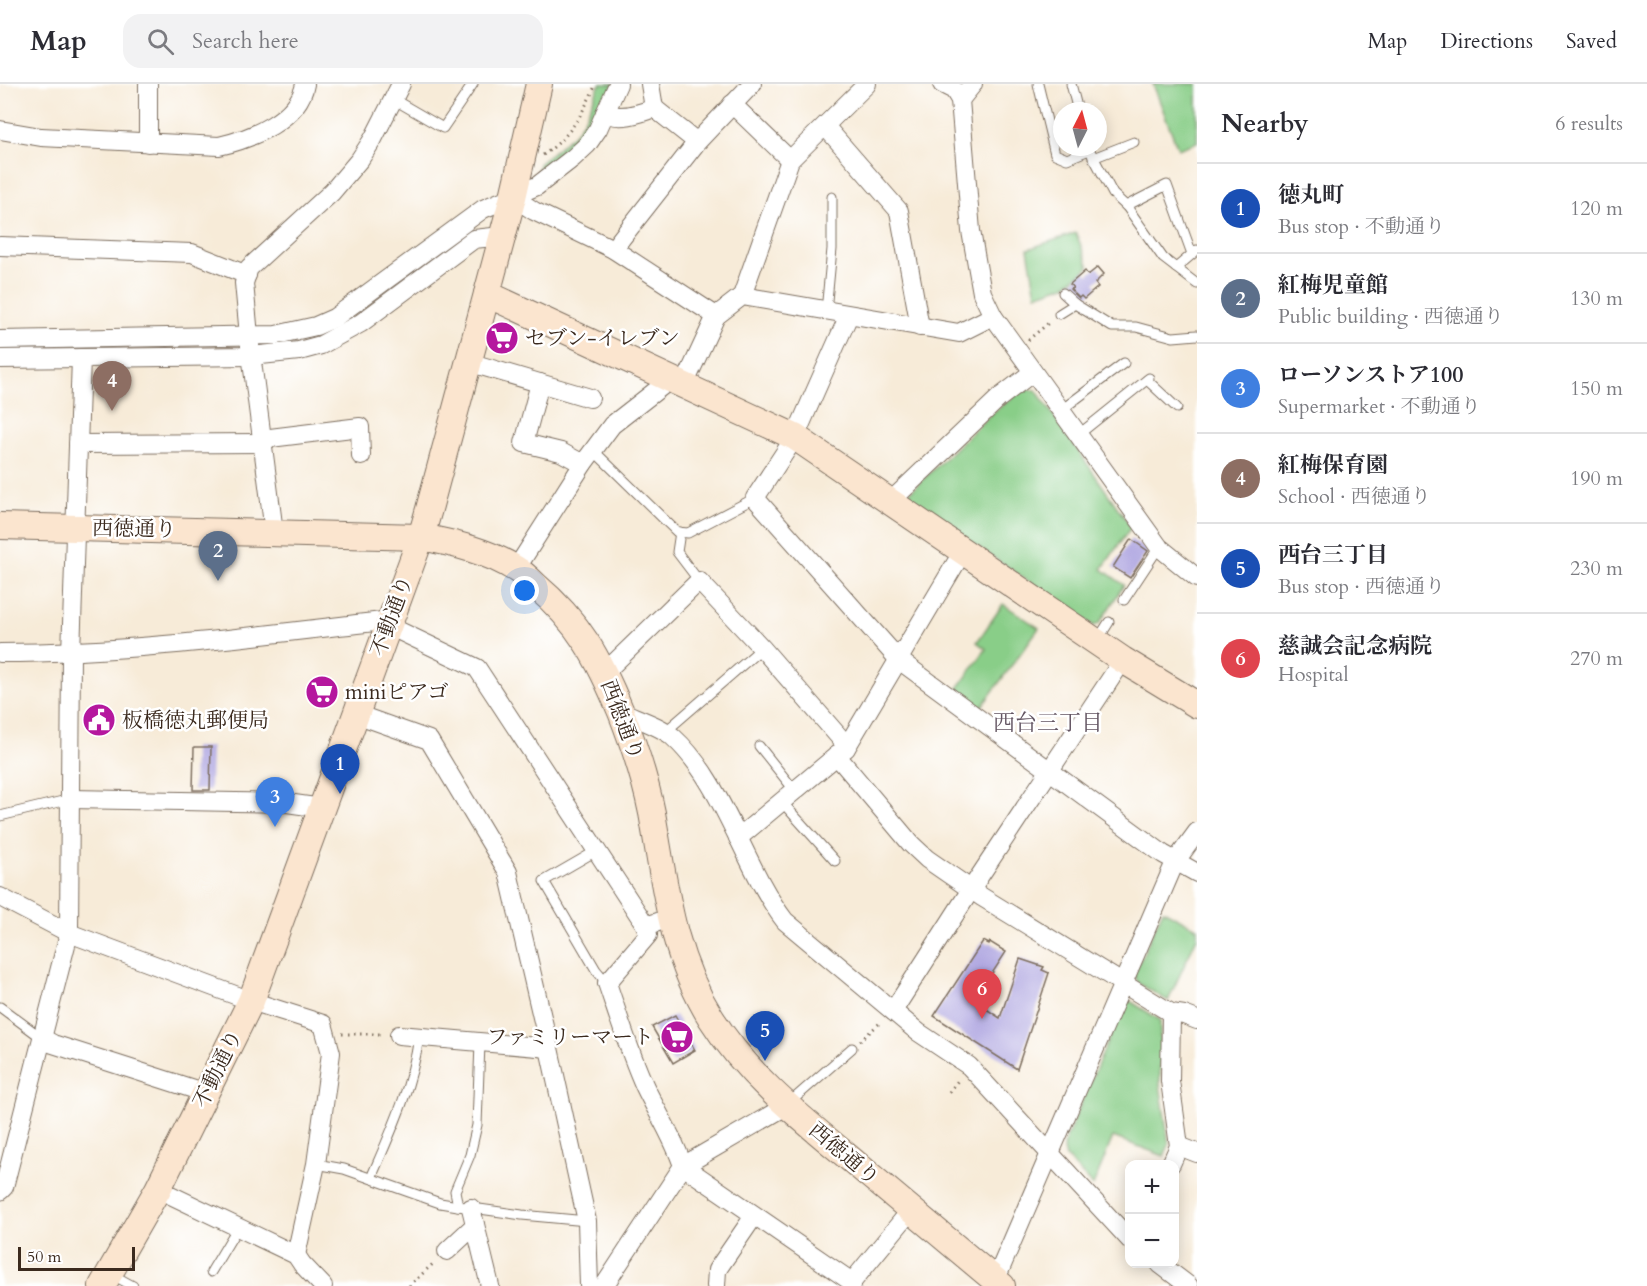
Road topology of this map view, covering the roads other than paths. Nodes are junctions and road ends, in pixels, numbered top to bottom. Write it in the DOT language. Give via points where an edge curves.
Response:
graph roads {
  1 [pos="148,84"];
  2 [pos="305,84"];
  3 [pos="473,84"];
  4 [pos="539,84"];
  5 [pos="618,84"];
  6 [pos="650,84"];
  7 [pos="752,84"];
  8 [pos="867,84"];
  9 [pos="942,84"];
  10 [pos="973,84"];
  11 [pos="1038,84"];
  12 [pos="1071,84"];
  13 [pos="397,92"];
  14 [pos="960,100"];
  15 [pos="1075,102"];
  16 [pos="732,104"];
  17 [pos="654,108"];
  18 [pos="604,113"];
  19 [pos="825,126"];
  20 [pos="0,130"];
  21 [pos="697,142"];
  22 [pos="1134,142"];
  23 [pos="148,143"];
  24 [pos="1053,146"];
  25 [pos="1107,148"];
  26 [pos="1060,156"];
  27 [pos="1077,156"];
  28 [pos="1092,156"];
  29 [pos="790,160"];
  30 [pos="513,197"];
  31 [pos="832,197"];
  32 [pos="1126,206"];
  33 [pos="502,236"];
  34 [pos="0,246"];
  35 [pos="613,249"];
  36 [pos="1195,252"];
  37 [pos="1176,268"];
  38 [pos="247,275"];
  39 [pos="1197,284"];
  40 [pos="1063,293"];
  41 [pos="487,294"];
  42 [pos="742,296"];
  43 [pos="1075,304"];
  44 [pos="826,311"];
  45 [pos="849,315"];
  46 [pos="1059,315"];
  47 [pos="716,316"];
  48 [pos="993,316"];
  49 [pos="920,327"];
  50 [pos="1197,335"];
  51 [pos="249,336"];
  52 [pos="0,340"];
  53 [pos="251,356"];
  54 [pos="81,358"];
  55 [pos="0,359"];
  56 [pos="468,362"];
  57 [pos="1124,363"];
  58 [pos="1033,372"];
  59 [pos="677,382"];
  60 [pos="540,383"];
  61 [pos="590,398"];
  62 [pos="1177,408"];
  63 [pos="1060,411"];
  64 [pos="1078,435"];
  65 [pos="795,437"];
  66 [pos="262,441"];
  67 [pos="78,444"];
  68 [pos="361,456"];
  69 [pos="589,458"];
  70 [pos="755,498"];
  71 [pos="890,502"];
  72 [pos="0,526"];
  73 [pos="76,528"];
  74 [pos="274,532"];
  75 [pos="680,532"];
  76 [pos="421,537"];
  77 [pos="1159,547"];
  78 [pos="963,551"];
  79 [pos="516,569"];
  80 [pos="1197,578"];
  81 [pos="699,581"];
  82 [pos="1124,600"];
  83 [pos="390,623"];
  84 [pos="762,648"];
  85 [pos="0,653"];
  86 [pos="71,653"];
  87 [pos="899,660"];
  88 [pos="1123,660"];
  89 [pos="605,672"];
  90 [pos="1197,705"];
  91 [pos="620,711"];
  92 [pos="356,714"];
  93 [pos="665,732"];
  94 [pos="759,746"];
  95 [pos="842,752"];
  96 [pos="1049,771"];
  97 [pos="788,796"];
  98 [pos="71,799"];
  99 [pos="322,808"];
  100 [pos="0,816"];
  101 [pos="1197,832"];
  102 [pos="738,838"];
  103 [pos="596,851"];
  104 [pos="835,861"];
  105 [pos="1175,862"];
  106 [pos="1197,873"];
  107 [pos="972,889"];
  108 [pos="0,897"];
  109 [pos="670,918"];
  110 [pos="646,926"];
  111 [pos="69,933"];
  112 [pos="607,983"];
  113 [pos="1122,983"];
  114 [pos="251,1001"];
  115 [pos="0,1007"];
  116 [pos="1171,1013"];
  117 [pos="890,1015"];
  118 [pos="1197,1020"];
  119 [pos="399,1035"];
  120 [pos="419,1037"];
  121 [pos="42,1038"];
  122 [pos="480,1043"];
  123 [pos="549,1048"];
  124 [pos="852,1048"];
  125 [pos="206,1093"];
  126 [pos="786,1106"];
  127 [pos="1179,1146"];
  128 [pos="1049,1153"];
  129 [pos="1197,1153"];
  130 [pos="1173,1160"];
  131 [pos="316,1164"];
  132 [pos="683,1166"];
  133 [pos="371,1178"];
  134 [pos="158,1189"];
  135 [pos="0,1191"];
  136 [pos="911,1210"];
  137 [pos="468,1213"];
  138 [pos="754,1216"];
  139 [pos="587,1221"];
  140 [pos="238,1227"];
  141 [pos="1125,1233"];
  142 [pos="447,1251"];
  143 [pos="296,1255"];
  144 [pos="1166,1268"];
  145 [pos="212,1272"];
  146 [pos="106,1280"];
  147 [pos="852,1284"];
  148 [pos="997,1284"];
  149 [pos="133,1286"];
  150 [pos="323,1286"];
  151 [pos="490,1286"];
  152 [pos="589,1286"];
  153 [pos="604,1286"];
  154 [pos="716,1286"];
  155 [pos="1189,1286"];
  1 -- 23 [label="street"];
  2 -- 23 [label="street" via="291,111 240,141 219,146"];
  3 -- 13 [label="lane" via="443,128"];
  4 -- 30 [label="street, 不動通り"];
  5 -- 18 [label="street"];
  6 -- 17 [label="street"];
  7 -- 16 [label="street"];
  8 -- 19 [label="street"];
  9 -- 14 [label="street" via="954,90"];
  10 -- 14 [label="street"];
  11 -- 24 [label="lane"];
  12 -- 15 [label="lane"];
  13 -- 38 [label="street" via="360,159 332,192 249,268"];
  14 -- 48 [label="street" via="981,293"];
  16 -- 21 [label="street"];
  16 -- 29 [label="street"];
  17 -- 18 [label="street" via="640,114"];
  17 -- 21 [label="street"];
  18 -- 30 [label="street" via="587,145 573,158 537,186"];
  19 -- 29 [label="street"];
  19 -- 49 [label="street" via="899,212"];
  20 -- 23 [label="street" via="41,137"];
  21 -- 35 [label="street"];
  22 -- 25 [label="lane"];
  26 -- 27 [label="lane"];
  28 -- 32 [label="lane" via="1113,194"];
  29 -- 42 [label="street"];
  30 -- 33 [label="street, 不動通り"];
  30 -- 35 [label="street"];
  30 -- 51 [label="street" via="483,208 334,318 296,332"];
  31 -- 44 [label="lane"];
  32 -- 36 [label="lane" via="1167,185"];
  32 -- 37 [label="lane" via="1163,258"];
  33 -- 41 [label="street, 不動通り"];
  33 -- 53 [label="street" via="474,239 341,336 299,351"];
  34 -- 38 [label="street" via="192,253"];
  35 -- 47 [label="street"];
  36 -- 37 [label="lane"];
  37 -- 39 [label="lane"];
  38 -- 51 [label="street" via="244,283"];
  40 -- 43 [label="lane"];
  41 -- 56 [label="street, 不動通り"];
  41 -- 59 [label="street"];
  42 -- 44 [label="street"];
  42 -- 47 [label="street"];
  43 -- 46 [label="lane"];
  43 -- 50 [label="lane" via="1112,327 1136,327 1173,337"];
  44 -- 45 [label="street"];
  45 -- 49 [label="street"];
  45 -- 65 [label="street"];
  47 -- 59 [label="street"];
  48 -- 49 [label="street" via="959,333"];
  48 -- 58 [label="street" via="1022,345"];
  51 -- 52 [label="street"];
  51 -- 53 [label="street"];
  53 -- 54 [label="street"];
  53 -- 66 [label="street"];
  54 -- 55 [label="street"];
  54 -- 67 [label="street"];
  56 -- 60 [label="street"];
  56 -- 76 [label="street, 不動通り"];
  57 -- 63 [label="lane"];
  58 -- 63 [label="street"];
  58 -- 71 [label="street" via="999,398"];
  59 -- 65 [label="street"];
  59 -- 69 [label="street" via="612,425"];
  60 -- 61 [label="street"];
  60 -- 69 [label="street" via="524,443"];
  62 -- 64 [label="lane" via="1148,379"];
  63 -- 64 [label="street"];
  64 -- 77 [label="street"];
  65 -- 70 [label="street"];
  65 -- 71 [label="street"];
  66 -- 67 [label="street"];
  66 -- 68 [label="street" via="360,427"];
  66 -- 74 [label="street"];
  67 -- 73 [label="street"];
  69 -- 75 [label="lane"];
  69 -- 79 [label="street"];
  70 -- 75 [label="lane" via="688,533"];
  70 -- 87 [label="street"];
  71 -- 78 [label="street"];
  72 -- 73 [label="street, 西徳通り"];
  73 -- 74 [label="street, 西徳通り"];
  73 -- 86 [label="street"];
  74 -- 76 [label="street, 西徳通り"];
  75 -- 81 [label="lane" via="677,552"];
  76 -- 79 [label="street, 西徳通り" via="470,548"];
  76 -- 83 [label="street, 不動通り"];
  77 -- 80 [label="street"];
  77 -- 82 [label="lane"];
  78 -- 87 [label="street"];
  78 -- 88 [label="street" via="1103,632"];
  79 -- 89 [label="street, 西徳通り" via="567,615"];
  81 -- 84 [label="street"];
  81 -- 89 [label="street"];
  83 -- 86 [label="street"];
  83 -- 92 [label="street, 不動通り"];
  83 -- 103 [label="street" via="477,668"];
  84 -- 93 [label="lane"];
  84 -- 95 [label="street" via="842,739"];
  85 -- 86 [label="street"];
  86 -- 98 [label="street"];
  87 -- 95 [label="street"];
  87 -- 96 [label="street"];
  88 -- 90 [label="street"];
  88 -- 96 [label="street"];
  89 -- 91 [label="street, 西徳通り"];
  91 -- 93 [label="street"];
  91 -- 109 [label="street, 西徳通り" via="646,787"];
  92 -- 99 [label="street, 不動通り"];
  92 -- 123 [label="street" via="429,740 499,856 508,872"];
  93 -- 102 [label="street" via="688,752 703,773"];
  94 -- 97 [label="lane"];
  95 -- 97 [label="street"];
  95 -- 107 [label="street" via="913,847"];
  96 -- 105 [label="street"];
  96 -- 107 [label="street"];
  97 -- 102 [label="street"];
  97 -- 104 [label="lane"];
  98 -- 99 [label="street" via="287,803"];
  98 -- 100 [label="lane"];
  98 -- 111 [label="street"];
  99 -- 114 [label="street, 不動通り"];
  101 -- 105 [label="street"];
  102 -- 117 [label="street" via="769,901 785,921"];
  103 -- 110 [label="street"];
  103 -- 112 [label="lane" via="544,881"];
  105 -- 106 [label="street"];
  105 -- 113 [label="street"];
  107 -- 113 [label="street"];
  107 -- 117 [label="street"];
  108 -- 111 [label="street"];
  109 -- 110 [label="street"];
  109 -- 126 [label="street, 西徳通り" via="689,974 711,1018 745,1065"];
  110 -- 112 [label="street" via="648,935"];
  111 -- 114 [label="street"];
  111 -- 121 [label="street"];
  112 -- 132 [label="street" via="630,1053 654,1107 677,1145"];
  113 -- 116 [label="street"];
  113 -- 128 [label="street"];
  114 -- 125 [label="street, 不動通り"];
  114 -- 131 [label="street" via="323,1023 329,1034 331,1053"];
  115 -- 121 [label="lane"];
  116 -- 118 [label="street"];
  116 -- 127 [label="street" via="1170,1081"];
  117 -- 128 [label="street" via="969,1066"];
  119 -- 120 [label="street"];
  120 -- 122 [label="street"];
  120 -- 133 [label="lane" via="416,1064"];
  121 -- 125 [label="street"];
  121 -- 135 [label="street"];
  122 -- 123 [label="street"];
  122 -- 137 [label="lane" via="477,1125 471,1155 454,1191"];
  123 -- 139 [label="street"];
  124 -- 126 [label="lane"];
  125 -- 134 [label="street, 不動通り"];
  126 -- 132 [label="street"];
  126 -- 136 [label="street, 西徳通り"];
  127 -- 129 [label="street"];
  127 -- 130 [label="street"];
  128 -- 141 [label="street"];
  128 -- 148 [label="street"];
  131 -- 133 [label="lane"];
  131 -- 143 [label="street"];
  132 -- 138 [label="street"];
  132 -- 153 [label="street"];
  133 -- 137 [label="lane"];
  134 -- 140 [label="street"];
  134 -- 146 [label="street, 不動通り"];
  136 -- 147 [label="street"];
  136 -- 148 [label="street, 西徳通り"];
  137 -- 139 [label="lane"];
  137 -- 142 [label="street"];
  137 -- 151 [label="street"];
  138 -- 147 [label="street"];
  138 -- 154 [label="street" via="717,1270"];
  139 -- 152 [label="street"];
  140 -- 143 [label="street"];
  140 -- 145 [label="lane"];
  143 -- 150 [label="street"];
  144 -- 155 [label="street"];
  146 -- 149 [label="lane"];
}
